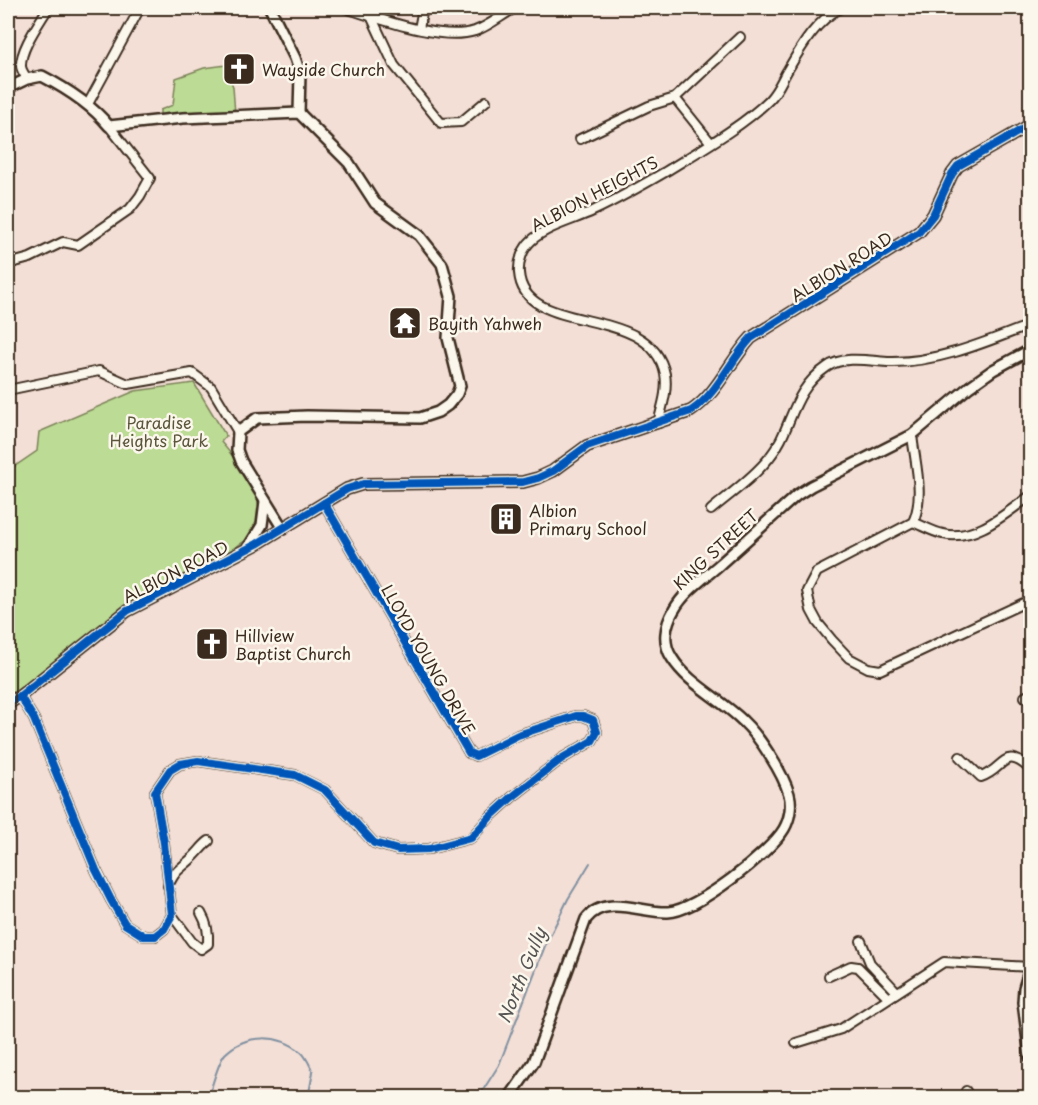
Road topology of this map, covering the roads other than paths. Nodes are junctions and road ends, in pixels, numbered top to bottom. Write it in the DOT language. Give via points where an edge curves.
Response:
graph roads {
  1 [pos="48,8"];
  2 [pos="140,8"];
  3 [pos="273,8"];
  4 [pos="345,8"];
  5 [pos="423,8"];
  6 [pos="514,8"];
  7 [pos="840,8"];
  8 [pos="371,16"];
  9 [pos="419,29"];
  10 [pos="740,37"];
  11 [pos="27,79"];
  12 [pos="8,88"];
  13 [pos="675,98"];
  14 [pos="486,101"];
  15 [pos="88,104"];
  16 [pos="298,113"];
  17 [pos="1030,125"];
  18 [pos="109,126"];
  19 [pos="580,139"];
  20 [pos="711,143"];
  21 [pos="8,264"];
  22 [pos="1030,325"];
  23 [pos="1030,350"];
  24 [pos="8,390"];
  25 [pos="658,423"];
  26 [pos="238,432"];
  27 [pos="912,435"];
  28 [pos="1030,496"];
  29 [pos="265,501"];
  30 [pos="324,503"];
  31 [pos="711,510"];
  32 [pos="913,522"];
  33 [pos="283,529"];
  34 [pos="246,550"];
  35 [pos="1030,600"];
  36 [pos="20,696"];
  37 [pos="8,704"];
  38 [pos="960,757"];
  39 [pos="1030,769"];
  40 [pos="209,841"];
  41 [pos="167,887"];
  42 [pos="201,913"];
  43 [pos="172,915"];
  44 [pos="861,941"];
  45 [pos="1030,968"];
  46 [pos="829,976"];
  47 [pos="897,992"];
  48 [pos="888,998"];
  49 [pos="796,1044"];
  50 [pos="1030,1054"];
  51 [pos="509,1098"];
  1 -- 11 [label="street" via="22,59 21,68"];
  2 -- 15 [label="street"];
  3 -- 16 [label="street" via="300,73"];
  4 -- 8 [label="street"];
  5 -- 9 [label="street"];
  6 -- 9 [label="street" via="475,31 443,34"];
  7 -- 20 [label="street, ALBION HEIGHTS" via="802,45 771,98"];
  8 -- 9 [label="street"];
  8 -- 14 [label="street" via="394,65 441,123 460,122"];
  10 -- 13 [label="street"];
  11 -- 12 [label="street"];
  11 -- 15 [label="street" via="42,76"];
  13 -- 19 [label="street"];
  13 -- 20 [label="street"];
  15 -- 18 [label="street"];
  16 -- 18 [label="street"];
  16 -- 26 [label="street" via="349,163 375,203 419,235 442,264 451,296 448,338 460,386 447,405 420,418 257,417"];
  17 -- 25 [label="street, ALBION ROAD" via="958,166 933,215 919,232 751,338 705,402"];
  18 -- 21 [label="street" via="150,178 130,208 78,245 63,242"];
  20 -- 25 [label="street, ALBION HEIGHTS" via="629,194 539,234 520,260 520,280 532,300 565,314 623,329 651,346 665,375 666,391"];
  22 -- 31 [label="street" via="954,352 905,362 843,360 828,365 799,395 770,458"];
  23 -- 27 [label="street, KING STREET" via="977,381"];
  24 -- 26 [label="street" via="99,371 128,384 192,373 211,387"];
  25 -- 30 [label="street, ALBION ROAD" via="587,446 553,471 523,482 363,484"];
  26 -- 29 [label="street" via="237,450"];
  27 -- 32 [label="street" via="919,498"];
  27 -- 51 [label="street, KING STREET" via="797,495 690,590 674,609 666,641 671,657 743,721 762,744 789,794 788,819 775,841 730,881 690,905 669,912 607,906 591,913 534,1062"];
  28 -- 32 [label="street" via="980,530 962,535 944,535"];
  29 -- 33 [label="street"];
  29 -- 34 [label="street" via="262,525"];
  30 -- 33 [label="street, ALBION ROAD"];
  30 -- 41 [label="street, LLOYD YOUNG DRIVE" via="469,753 476,756 518,735 576,716 593,720 597,732 592,741 510,798 471,838 429,849 398,850 374,843 325,790 295,776 198,761 180,764 170,770 155,792"];
  32 -- 35 [label="street" via="824,568 811,580 807,591 811,610 849,658 880,670"];
  33 -- 34 [label="street, ALBION ROAD"];
  34 -- 36 [label="street, ALBION ROAD" via="127,610"];
  36 -- 37 [label="street, ALBION ROAD"];
  36 -- 43 [label="street" via="96,870 125,924 144,936 155,936"];
  38 -- 39 [label="street" via="981,777 1010,758 1020,760"];
  40 -- 41 [label="street" via="177,869"];
  41 -- 43 [label="street, LLOYD YOUNG DRIVE"];
  42 -- 43 [label="street" via="207,923 208,944 201,949"];
  44 -- 47 [label="street" via="870,963"];
  45 -- 47 [label="street" via="944,962"];
  45 -- 50 [label="street" via="1023,1002"];
  46 -- 48 [label="street" via="851,966 858,967"];
  47 -- 48 [label="street"];
  48 -- 49 [label="street" via="841,1029"];
}
